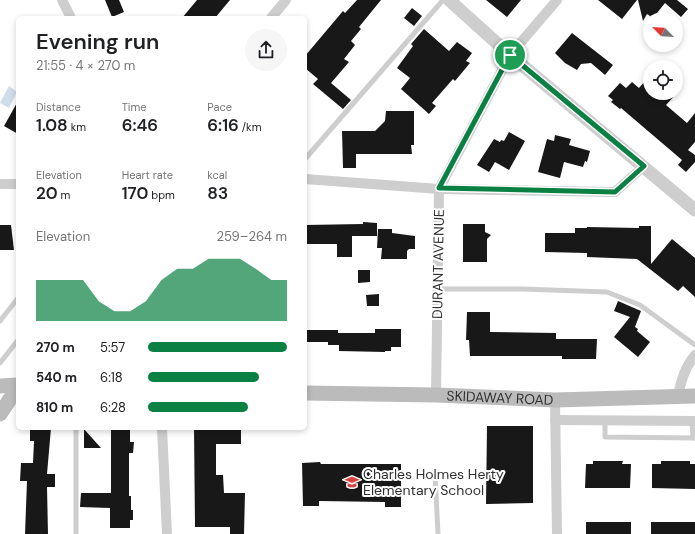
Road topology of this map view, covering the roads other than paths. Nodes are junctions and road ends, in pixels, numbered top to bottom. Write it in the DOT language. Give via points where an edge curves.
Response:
graph roads {
  1 [pos="62,0"];
  2 [pos="286,0"];
  3 [pos="443,0"];
  4 [pos="449,0"];
  5 [pos="557,0"];
  6 [pos="70,16"];
  7 [pos="273,16"];
  8 [pos="510,55"];
  9 [pos="307,157"];
  10 [pos="644,166"];
  11 [pos="307,179"];
  12 [pos="0,184"];
  13 [pos="16,184"];
  14 [pos="439,188"];
  15 [pos="695,210"];
  16 [pos="438,289"];
  17 [pos="16,301"];
  18 [pos="0,321"];
  19 [pos="16,343"];
  20 [pos="695,345"];
  21 [pos="695,355"];
  22 [pos="0,363"];
  23 [pos="16,385"];
  24 [pos="0,386"];
  25 [pos="307,393"];
  26 [pos="16,394"];
  27 [pos="436,394"];
  28 [pos="678,396"];
  29 [pos="695,396"];
  30 [pos="555,400"];
  31 [pos="0,414"];
  32 [pos="556,420"];
  33 [pos="605,420"];
  34 [pos="693,421"];
  35 [pos="76,430"];
  36 [pos="162,430"];
  37 [pos="694,438"];
  38 [pos="435,473"];
  39 [pos="76,534"];
  40 [pos="167,534"];
  41 [pos="438,534"];
  42 [pos="557,534"];
  1 -- 6 [label="street"];
  2 -- 7 [label="street"];
  3 -- 9 [label="lane"];
  4 -- 8 [label="street"];
  5 -- 8 [label="street, DURANT AVENUE"];
  8 -- 10 [label="street"];
  8 -- 14 [label="street, DURANT AVENUE"];
  10 -- 14 [label="street" via="615,192"];
  10 -- 15 [label="street"];
  11 -- 14 [label="street"];
  12 -- 13 [label="street"];
  14 -- 16 [label="street, DURANT AVENUE"];
  16 -- 20 [label="lane" via="607,292 640,306"];
  16 -- 27 [label="street, DURANT AVENUE"];
  17 -- 18 [label="lane"];
  19 -- 22 [label="lane"];
  21 -- 28 [label="street" via="687,365"];
  23 -- 24 [label="main road"];
  25 -- 27 [label="main road, SKIDAWAY ROAD"];
  26 -- 31 [label="main road"];
  27 -- 30 [label="main road, SKIDAWAY ROAD"];
  28 -- 29 [label="main road, SKIDAWAY ROAD"];
  28 -- 30 [label="main road, SKIDAWAY ROAD"];
  30 -- 32 [label="street"];
  32 -- 33 [label="street"];
  32 -- 42 [label="street"];
  33 -- 34 [label="street"];
  33 -- 37 [label="lane" via="605,437"];
  34 -- 37 [label="lane"];
  35 -- 39 [label="lane"];
  36 -- 40 [label="street"];
  38 -- 41 [label="lane"];
}
